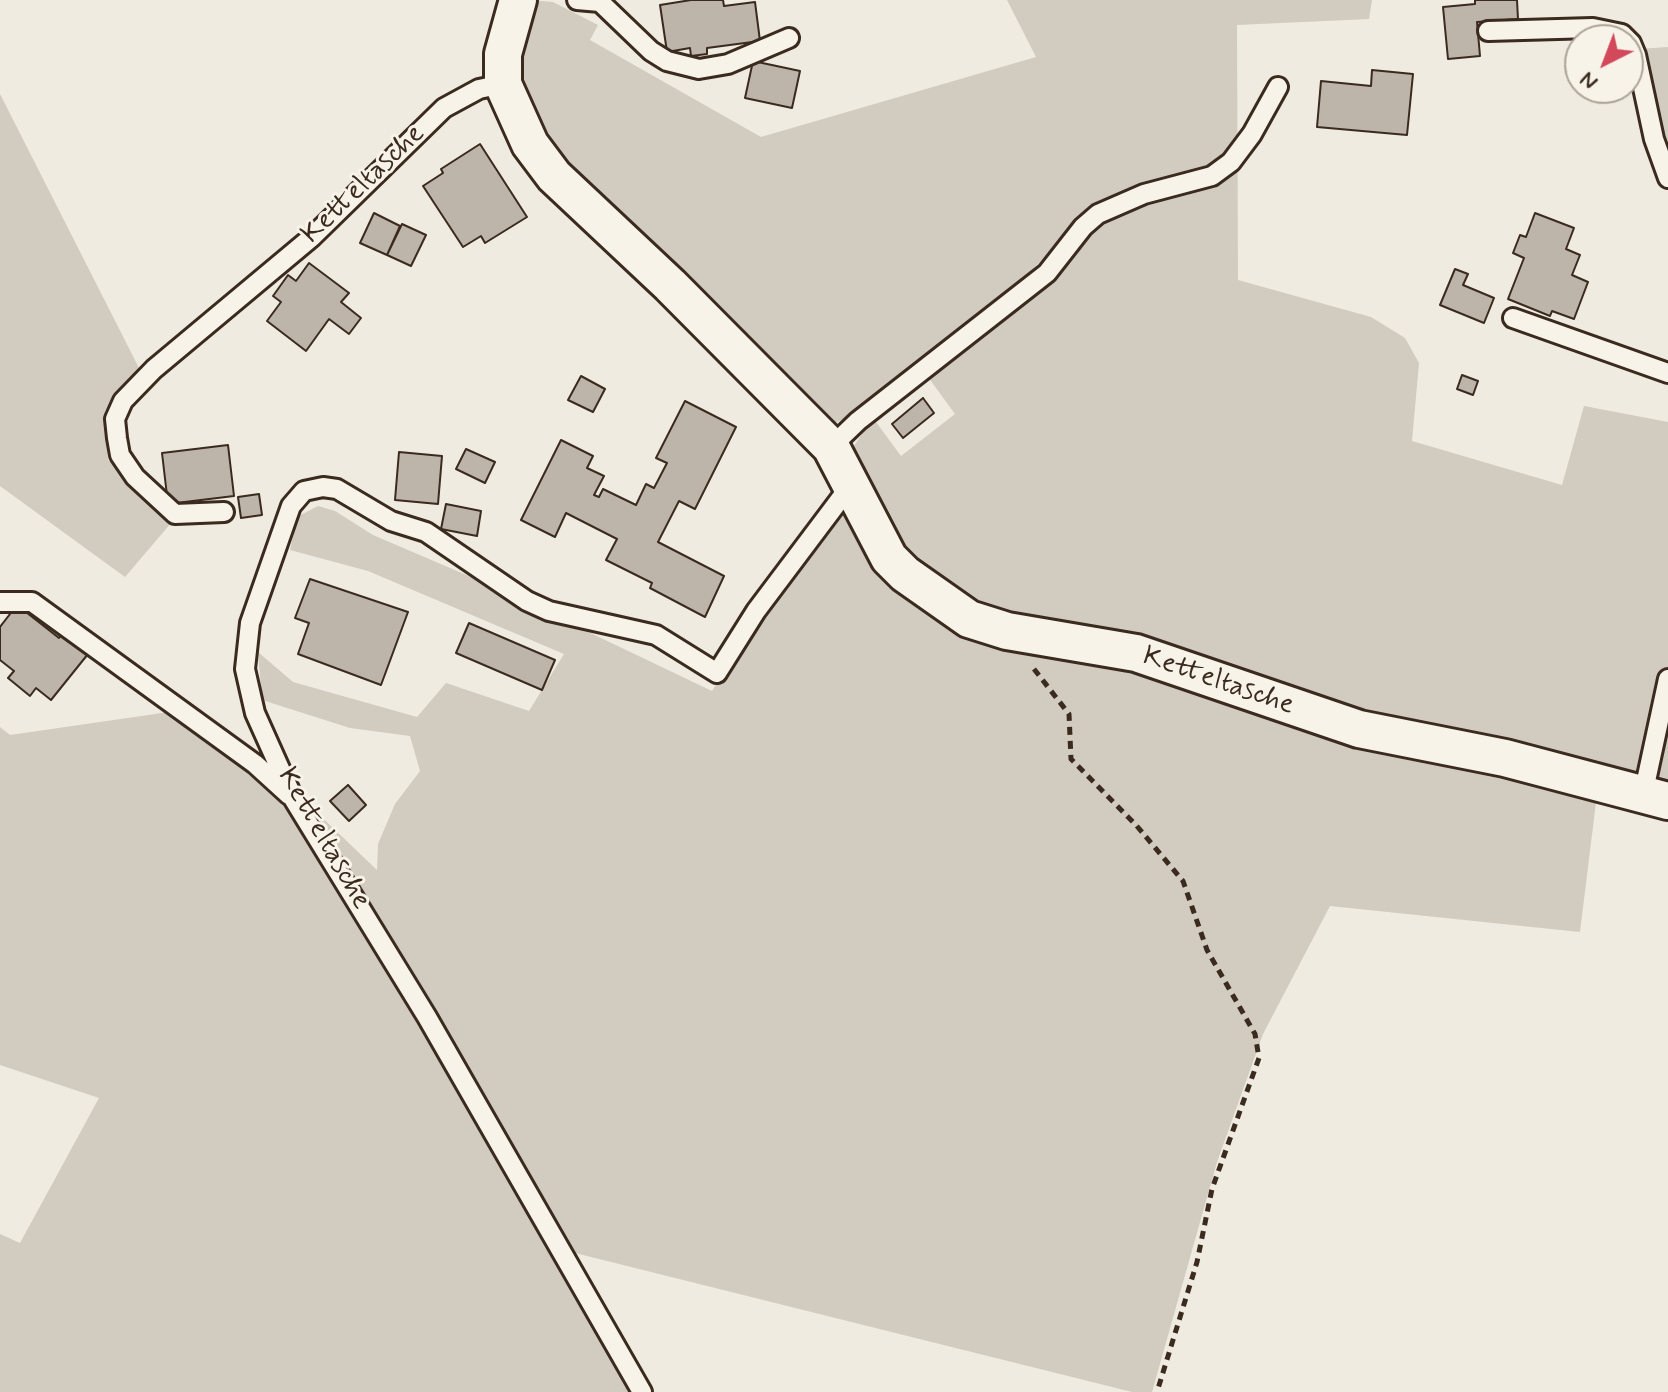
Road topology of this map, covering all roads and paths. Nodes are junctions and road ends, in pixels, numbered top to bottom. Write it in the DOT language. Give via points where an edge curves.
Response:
graph roads {
  1 [pos="518,0"];
  2 [pos="577,0"];
  3 [pos="1488,31"];
  4 [pos="789,38"];
  5 [pos="503,84"];
  6 [pos="1278,87"];
  7 [pos="1668,178"];
  8 [pos="1513,318"];
  9 [pos="1668,373"];
  10 [pos="831,447"];
  11 [pos="850,486"];
  12 [pos="224,512"];
  13 [pos="0,602"];
  14 [pos="1007,631"];
  15 [pos="1668,679"];
  16 [pos="1656,798"];
  17 [pos="294,800"];
  18 [pos="642,1392"];
  19 [pos="1157,1392"];
  1 -- 5 [label="street, Ketteltasche" via="503,54"];
  2 -- 4 [label="lane" via="600,2 651,51 699,69 728,64"];
  3 -- 7 [label="lane" via="1593,28 1622,34 1636,55"];
  5 -- 10 [label="street, Ketteltasche" via="530,144 554,176"];
  5 -- 12 [label="lane, Ketteltasche" via="479,89 444,108 312,237 123,401 115,419 119,447 135,477 175,514"];
  6 -- 10 [label="lane" via="1231,162 1212,176 1133,198 1098,214 1047,273"];
  8 -- 9 [label="lane"];
  10 -- 11 [label="street, Ketteltasche"];
  11 -- 14 [label="street, Ketteltasche" via="896,566 969,619"];
  11 -- 17 [label="lane, Ketteltasche" via="756,611 717,673 656,635 549,611 527,601 426,532 391,521 337,489 304,491 285,518 250,623 245,669 255,713"];
  13 -- 17 [label="lane" via="32,602 255,764"];
  14 -- 16 [label="street, Ketteltasche" via="1136,653 1359,729 1505,758"];
  14 -- 19 [label="path" via="1011,648 1026,657 1069,714 1071,759 1183,881 1207,950 1255,1034 1259,1058 1212,1189 1197,1262"];
  15 -- 16 [label="lane, Ketteltasche"];
  17 -- 18 [label="lane, Ketteltasche" via="419,1004"];
}
